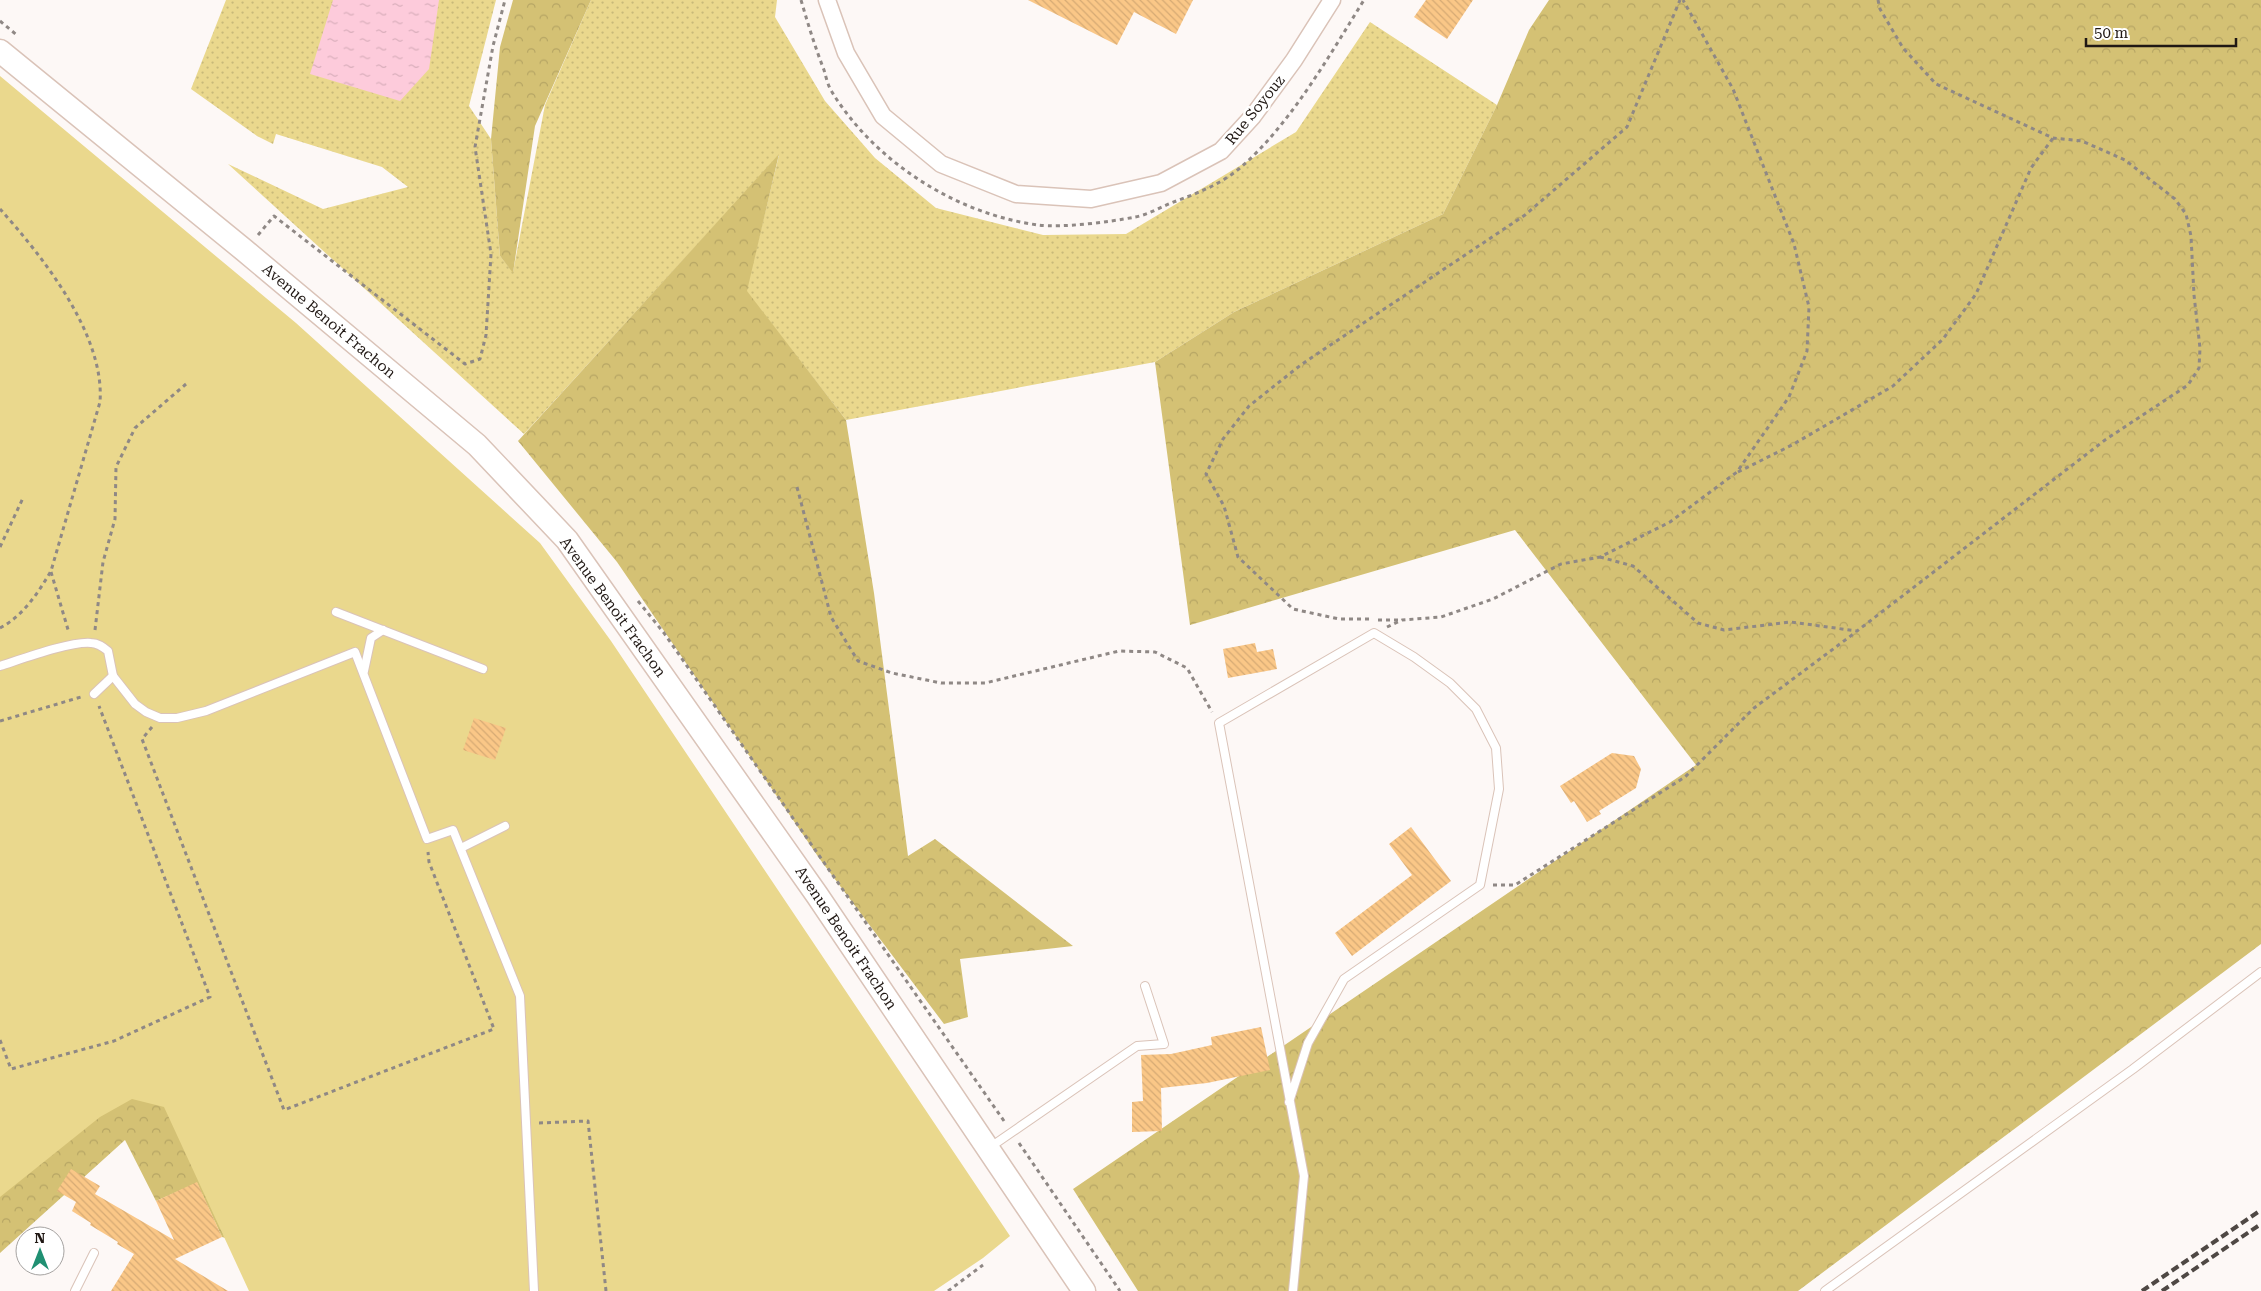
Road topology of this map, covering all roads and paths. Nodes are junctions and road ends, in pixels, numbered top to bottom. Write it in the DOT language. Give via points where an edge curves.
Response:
graph roads {
  1 [pos="505,0"];
  2 [pos="801,0"];
  3 [pos="827,0"];
  4 [pos="1332,0"];
  5 [pos="1364,0"];
  6 [pos="1682,0"];
  7 [pos="1878,0"];
  8 [pos="0,51"];
  9 [pos="2053,138"];
  10 [pos="0,209"];
  11 [pos="258,235"];
  12 [pos="186,384"];
  13 [pos="1737,472"];
  14 [pos="797,487"];
  15 [pos="23,498"];
  16 [pos="0,547"];
  17 [pos="1600,557"];
  18 [pos="51,572"];
  19 [pos="336,612"];
  20 [pos="1402,620"];
  21 [pos="0,628"];
  22 [pos="383,630"];
  23 [pos="1857,631"];
  24 [pos="1374,633"];
  25 [pos="93,643"];
  26 [pos="73,646"];
  27 [pos="0,666"];
  28 [pos="483,669"];
  29 [pos="364,673"];
  30 [pos="113,676"];
  31 [pos="94,694"];
  32 [pos="160,718"];
  33 [pos="0,720"];
  34 [pos="1219,723"];
  35 [pos="505,826"];
  36 [pos="427,839"];
  37 [pos="460,848"];
  38 [pos="1479,885"];
  39 [pos="2261,972"];
  40 [pos="1145,986"];
  41 [pos="0,1040"];
  42 [pos="1289,1102"];
  43 [pos="526,1123"];
  44 [pos="988,1148"];
  45 [pos="94,1252"];
  46 [pos="983,1265"];
  47 [pos="75,1291"];
  48 [pos="534,1291"];
  49 [pos="606,1291"];
  50 [pos="948,1291"];
  51 [pos="1084,1291"];
  52 [pos="1292,1291"];
  53 [pos="1825,1291"];
  1 -- 11 [label="path" via="493,46 475,147 491,254 486,336 480,359 465,364 274,216"];
  2 -- 5 [label="path" via="832,91 860,129 894,163 951,198 987,213 1039,225 1136,217 1208,189 1239,169 1275,133"];
  3 -- 4 [label="street, Rue Soyouz" via="846,53 883,116 941,164 1016,194 1091,199 1161,183 1222,151 1253,116 1294,60"];
  6 -- 13 [label="path" via="1733,89 1794,244 1809,306 1807,351 1789,397"];
  6 -- 20 [label="path" via="1626,127 1525,216 1302,364 1249,406 1223,440 1206,474 1224,506 1238,557 1294,609 1339,619"];
  7 -- 9 [label="path" via="1903,48 1936,84"];
  8 -- 44 [label="main road, Avenue Benoit Frachon" via="477,446 567,540 812,887"];
  9 -- 13 [label="path" via="2031,168 1976,294 1943,339 1893,386 1792,445"];
  9 -- 23 [label="path" via="2082,141 2124,160 2175,198 2186,214 2191,236 2199,368 2188,385 2105,440"];
  10 -- 18 [label="path" via="24,236 67,299 90,340 102,384 100,402"];
  12 -- 25 [label="path" via="135,428 116,467 115,519 102,568"];
  13 -- 17 [label="path" via="1670,522"];
  14 -- 34 [label="path" via="831,617 858,661 892,674 941,684 986,684 1119,651 1155,652 1187,668"];
  15 -- 16 [label="path"];
  17 -- 20 [label="path" via="1561,564 1493,599 1441,617"];
  17 -- 23 [label="path" via="1633,566 1698,623 1724,630 1790,622"];
  18 -- 21 [label="path" via="12,622"];
  18 -- 26 [label="path"];
  19 -- 22 [label="lane"];
  20 -- 24 [label="path"];
  22 -- 28 [label="lane"];
  22 -- 29 [label="lane" via="371,638"];
  23 -- 38 [label="path" via="1754,708 1685,777 1515,885"];
  24 -- 34 [label="lane"];
  24 -- 38 [label="lane" via="1450,683 1476,709 1496,748 1499,789"];
  25 -- 26 [label="lane"];
  25 -- 30 [label="lane" via="108,651"];
  26 -- 27 [label="lane"];
  29 -- 32 [label="lane" via="355,652 206,711 177,718"];
  29 -- 36 [label="lane"];
  30 -- 31 [label="lane"];
  30 -- 32 [label="lane" via="135,704"];
  31 -- 33 [label="path"];
  31 -- 41 [label="path" via="210,997 114,1042 11,1069"];
  32 -- 36 [label="path" via="142,739 284,1110 494,1029 429,862"];
  34 -- 42 [label="lane"];
  35 -- 37 [label="lane"];
  36 -- 37 [label="lane" via="453,830"];
  37 -- 43 [label="lane" via="520,996"];
  38 -- 42 [label="lane" via="1344,979 1308,1043"];
  39 -- 53 [label="lane" via="2133,1069"];
  40 -- 44 [label="lane" via="1164,1044 1137,1046"];
  42 -- 52 [label="lane" via="1304,1176"];
  43 -- 48 [label="lane"];
  43 -- 49 [label="path" via="588,1121"];
  44 -- 51 [label="main road, Avenue Benoit Frachon"];
  45 -- 47 [label="lane"];
  46 -- 50 [label="path"];
}
